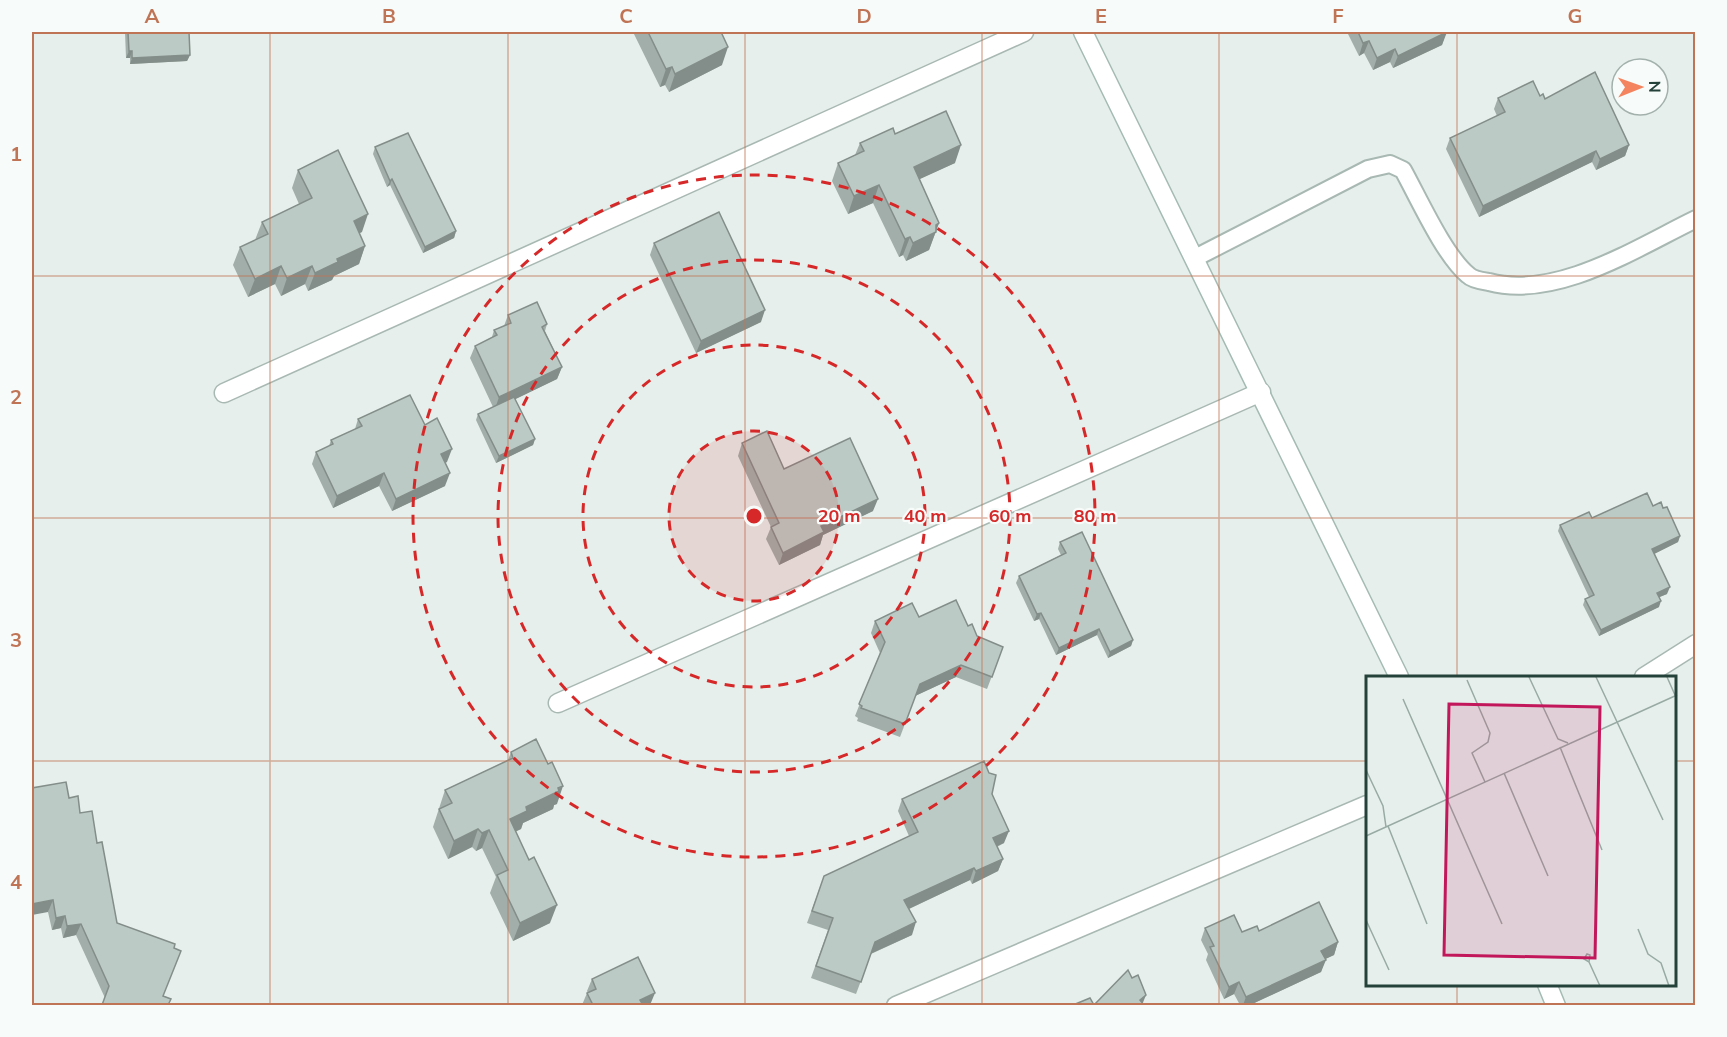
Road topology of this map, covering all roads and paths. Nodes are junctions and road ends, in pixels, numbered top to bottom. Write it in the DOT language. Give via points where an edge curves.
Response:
graph roads {
  1 [pos="1024,32"];
  2 [pos="1083,32"];
  3 [pos="1695,219"];
  4 [pos="1195,258"];
  5 [pos="1261,392"];
  6 [pos="224,393"];
  7 [pos="1695,644"];
  8 [pos="1399,676"];
  9 [pos="1646,676"];
  10 [pos="558,703"];
  11 [pos="1366,805"];
  12 [pos="1548,986"];
  13 [pos="896,1005"];
  14 [pos="1556,1005"];
  1 -- 6 [label="street"];
  2 -- 4 [label="street"];
  3 -- 4 [label="lane" via="1579,276 1531,287 1499,285 1470,277 1452,258 1403,170 1390,164 1368,169"];
  4 -- 5 [label="street"];
  5 -- 8 [label="street"];
  5 -- 10 [label="street"];
  7 -- 9 [label="street"];
  11 -- 13 [label="street"];
  12 -- 14 [label="street"];
}
